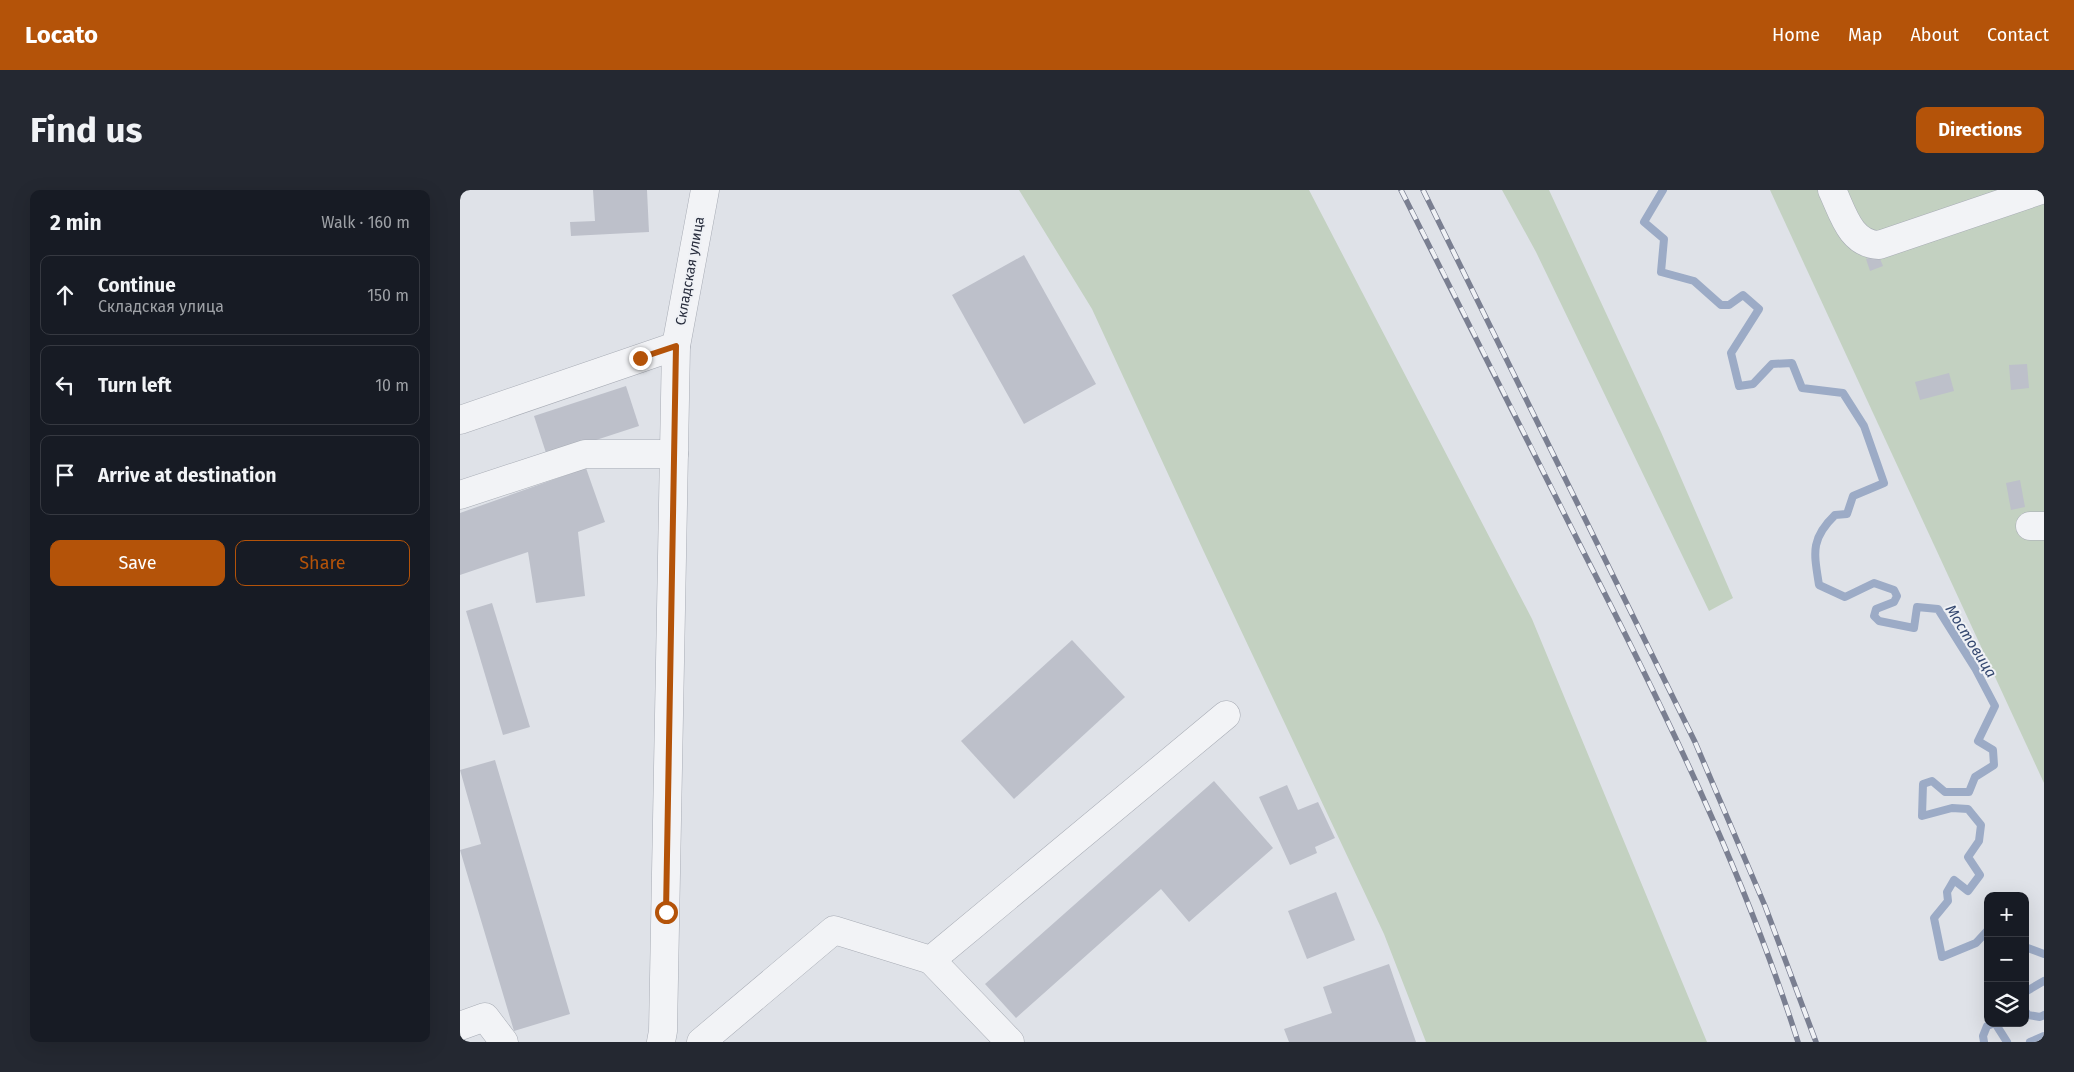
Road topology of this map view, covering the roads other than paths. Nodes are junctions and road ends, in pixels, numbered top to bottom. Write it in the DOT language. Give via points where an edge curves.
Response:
graph roads {
  1 [pos="705,190"];
  2 [pos="1832,190"];
  3 [pos="2041,190"];
  4 [pos="676,346"];
  5 [pos="460,420"];
  6 [pos="674,454"];
  7 [pos="460,495"];
  8 [pos="1226,716"];
  9 [pos="931,960"];
  10 [pos="460,1026"];
  11 [pos="504,1042"];
  12 [pos="661,1042"];
  13 [pos="701,1042"];
  14 [pos="1010,1042"];
  1 -- 4 [label="street, Складская улица"];
  2 -- 3 [label="street" via="1855,236 1863,242 1879,245"];
  4 -- 5 [label="street"];
  4 -- 6 [label="street, Складская улица"];
  6 -- 7 [label="street" via="585,454"];
  6 -- 12 [label="street, Складская улица"];
  8 -- 9 [label="street"];
  9 -- 13 [label="street" via="834,930"];
  9 -- 14 [label="street"];
  10 -- 11 [label="street" via="485,1017"];
}
